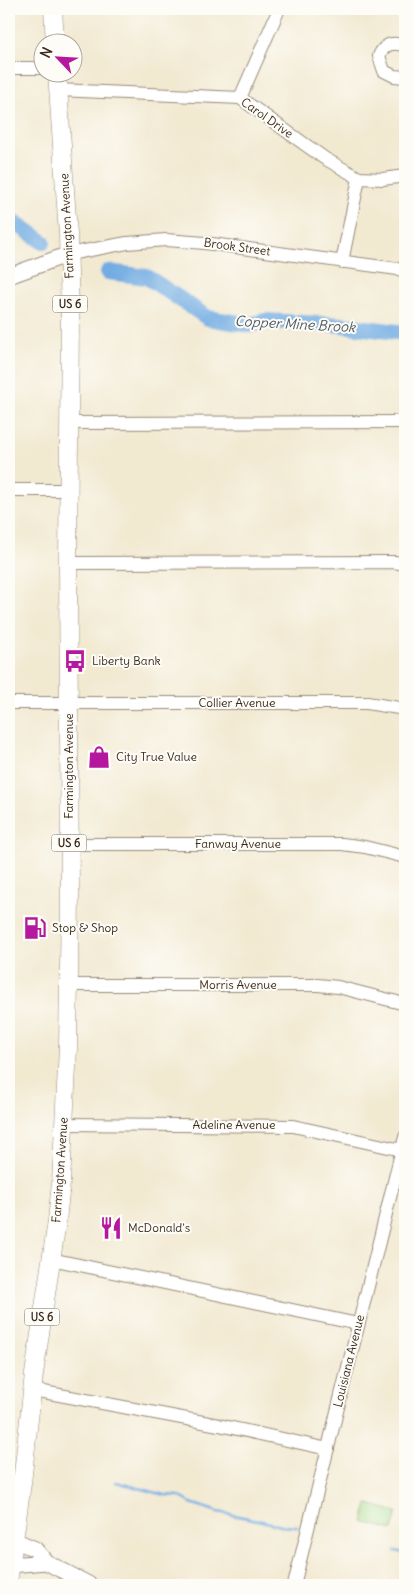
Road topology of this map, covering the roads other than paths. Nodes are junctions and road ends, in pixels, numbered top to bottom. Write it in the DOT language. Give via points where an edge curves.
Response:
graph roads {
  1 [pos="53,9"];
  2 [pos="279,9"];
  3 [pos="54,32"];
  4 [pos="405,46"];
  5 [pos="9,68"];
  6 [pos="32,68"];
  7 [pos="405,77"];
  8 [pos="57,82"];
  9 [pos="68,82"];
  10 [pos="240,98"];
  11 [pos="405,176"];
  12 [pos="359,178"];
  13 [pos="69,254"];
  14 [pos="342,262"];
  15 [pos="405,270"];
  16 [pos="9,276"];
  17 [pos="405,422"];
  18 [pos="69,423"];
  19 [pos="9,490"];
  20 [pos="68,490"];
  21 [pos="68,563"];
  22 [pos="405,564"];
  23 [pos="9,703"];
  24 [pos="68,703"];
  25 [pos="405,709"];
  26 [pos="69,844"];
  27 [pos="405,857"];
  28 [pos="69,985"];
  29 [pos="405,1004"];
  30 [pos="64,1124"];
  31 [pos="405,1137"];
  32 [pos="402,1150"];
  33 [pos="51,1259"];
  34 [pos="358,1324"];
  35 [pos="33,1390"];
  36 [pos="328,1449"];
  37 [pos="15,1481"];
  38 [pos="14,1540"];
  39 [pos="46,1562"];
  40 [pos="9,1570"];
  41 [pos="85,1584"];
  42 [pos="294,1585"];
  1 -- 3 [label="highway"];
  2 -- 10 [label="street"];
  4 -- 7 [label="street" via="391,43 382,48 379,56 384,70 394,76"];
  5 -- 6 [label="street"];
  8 -- 13 [label="highway, Farmington Avenue / US 6"];
  9 -- 10 [label="street, Carol Drive"];
  10 -- 12 [label="street, Carol Drive" via="324,158"];
  11 -- 12 [label="street, Carol Drive"];
  12 -- 14 [label="street"];
  13 -- 14 [label="street, Brook Street" via="127,243 166,240"];
  13 -- 16 [label="main road"];
  13 -- 18 [label="highway, Farmington Avenue / US 6"];
  14 -- 15 [label="street, Brook Street"];
  17 -- 18 [label="street"];
  18 -- 20 [label="highway, Farmington Avenue / US 6"];
  19 -- 20 [label="street"];
  20 -- 21 [label="highway, Farmington Avenue / US 6"];
  21 -- 22 [label="street"];
  21 -- 24 [label="highway, Farmington Avenue / US 6"];
  23 -- 24 [label="street, Collier Avenue"];
  24 -- 25 [label="street, Collier Avenue" via="367,703"];
  24 -- 26 [label="highway, Farmington Avenue / US 6"];
  26 -- 27 [label="street, Fanway Avenue" via="342,844"];
  26 -- 28 [label="highway, Farmington Avenue / US 6"];
  28 -- 29 [label="street, Morris Avenue" via="318,985"];
  28 -- 30 [label="highway, Farmington Avenue / US 6"];
  30 -- 32 [label="street, Adeline Avenue" via="293,1126"];
  30 -- 33 [label="highway, Farmington Avenue / US 6" via="61,1182"];
  31 -- 32 [label="street, Louisiana Avenue"];
  32 -- 34 [label="street, Louisiana Avenue"];
  33 -- 34 [label="street"];
  33 -- 35 [label="highway, Farmington Avenue / US 6"];
  34 -- 36 [label="street, Louisiana Avenue"];
  35 -- 36 [label="street"];
  35 -- 37 [label="highway, Farmington Avenue / US 6"];
  36 -- 42 [label="street, Louisiana Avenue"];
  37 -- 38 [label="highway, Farmington Avenue / US 6"];
  38 -- 39 [label="main road" via="35,1549"];
  38 -- 40 [label="highway, Farmington Avenue / US 6"];
  39 -- 40 [label="main road"];
  39 -- 41 [label="main road"];
}
